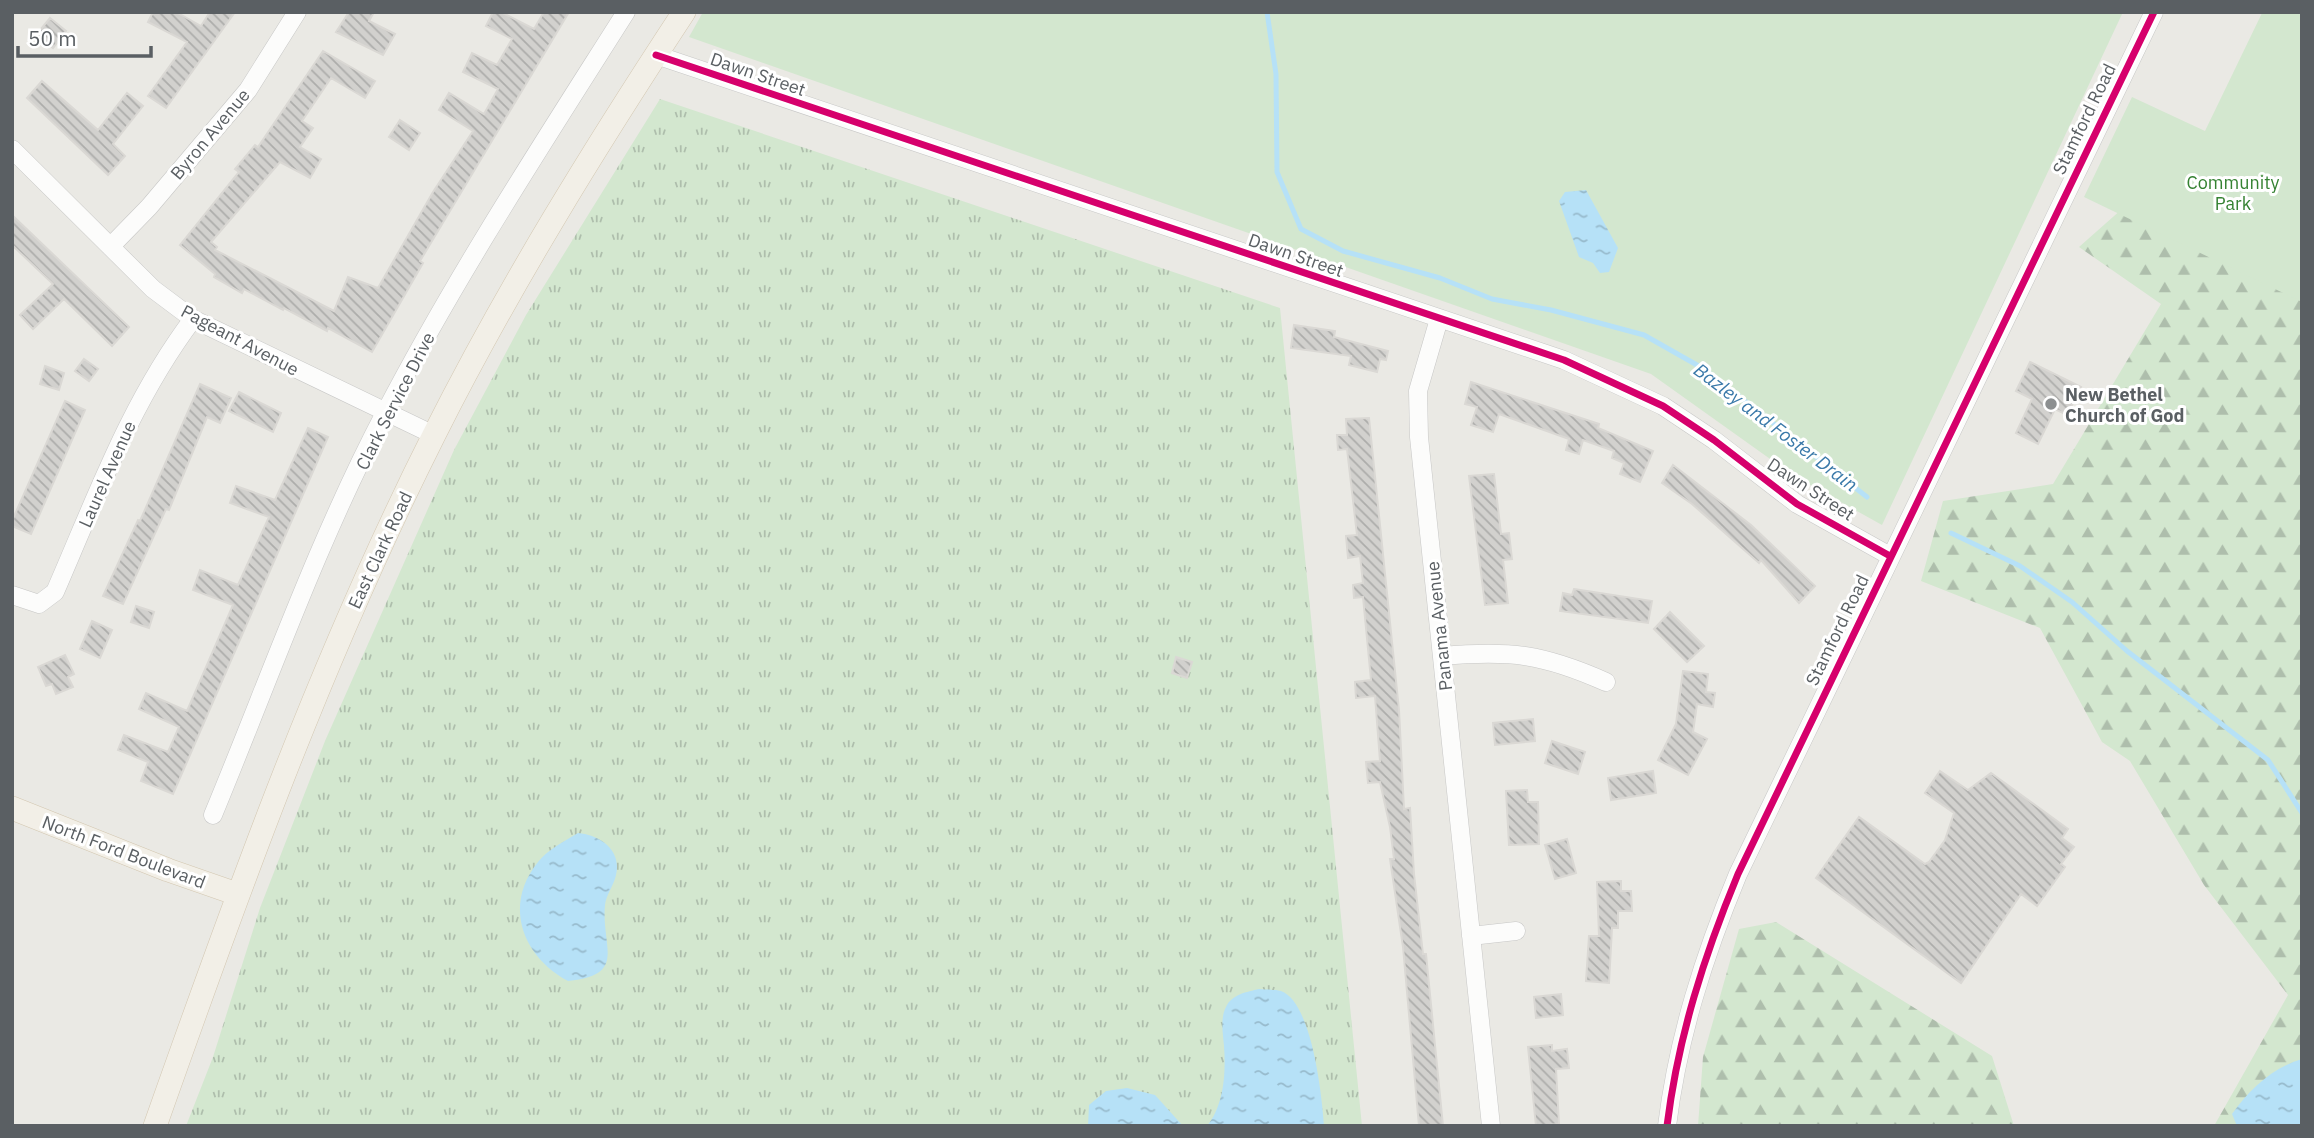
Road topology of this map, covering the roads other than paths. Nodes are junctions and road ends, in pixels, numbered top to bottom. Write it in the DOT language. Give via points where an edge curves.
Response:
graph roads {
  1 [pos="297,12"];
  2 [pos="626,12"];
  3 [pos="684,12"];
  4 [pos="2154,12"];
  5 [pos="656,55"];
  6 [pos="12,149"];
  7 [pos="111,246"];
  8 [pos="193,319"];
  9 [pos="1438,319"];
  10 [pos="385,413"];
  11 [pos="434,435"];
  12 [pos="1891,556"];
  13 [pos="12,595"];
  14 [pos="1442,656"];
  15 [pos="1606,682"];
  16 [pos="12,808"];
  17 [pos="213,815"];
  18 [pos="237,894"];
  19 [pos="1517,931"];
  20 [pos="1471,936"];
  21 [pos="155,1126"];
  22 [pos="1491,1126"];
  23 [pos="1667,1126"];
  1 -- 7 [label="street, Byron Avenue" via="247,90"];
  2 -- 10 [label="street, Clark Service Drive" via="508,197"];
  3 -- 5 [label="main road, East Clark Road"];
  4 -- 12 [label="street, Stamford Road"];
  5 -- 9 [label="street, Dawn Street"];
  5 -- 11 [label="main road, East Clark Road" via="563,201"];
  6 -- 7 [label="street, Pageant Avenue"];
  7 -- 8 [label="street, Pageant Avenue" via="153,289"];
  8 -- 10 [label="street, Pageant Avenue"];
  8 -- 13 [label="street, Laurel Avenue" via="152,380 124,435 55,592 39,604"];
  9 -- 12 [label="street, Dawn Street" via="1563,360 1663,406 1797,503"];
  9 -- 14 [label="street, Panama Avenue" via="1418,391"];
  10 -- 11 [label="street, Pageant Avenue"];
  10 -- 17 [label="street, Clark Service Drive" via="328,536"];
  11 -- 18 [label="main road, East Clark Road" via="360,592"];
  12 -- 23 [label="street, Stamford Road" via="1707,947 1680,1044"];
  14 -- 15 [label="street" via="1527,654"];
  14 -- 20 [label="street, Panama Avenue"];
  16 -- 18 [label="main road, North Ford Boulevard"];
  18 -- 21 [label="main road, East Clark Road"];
  19 -- 20 [label="street"];
  20 -- 22 [label="street, Panama Avenue"];
}
